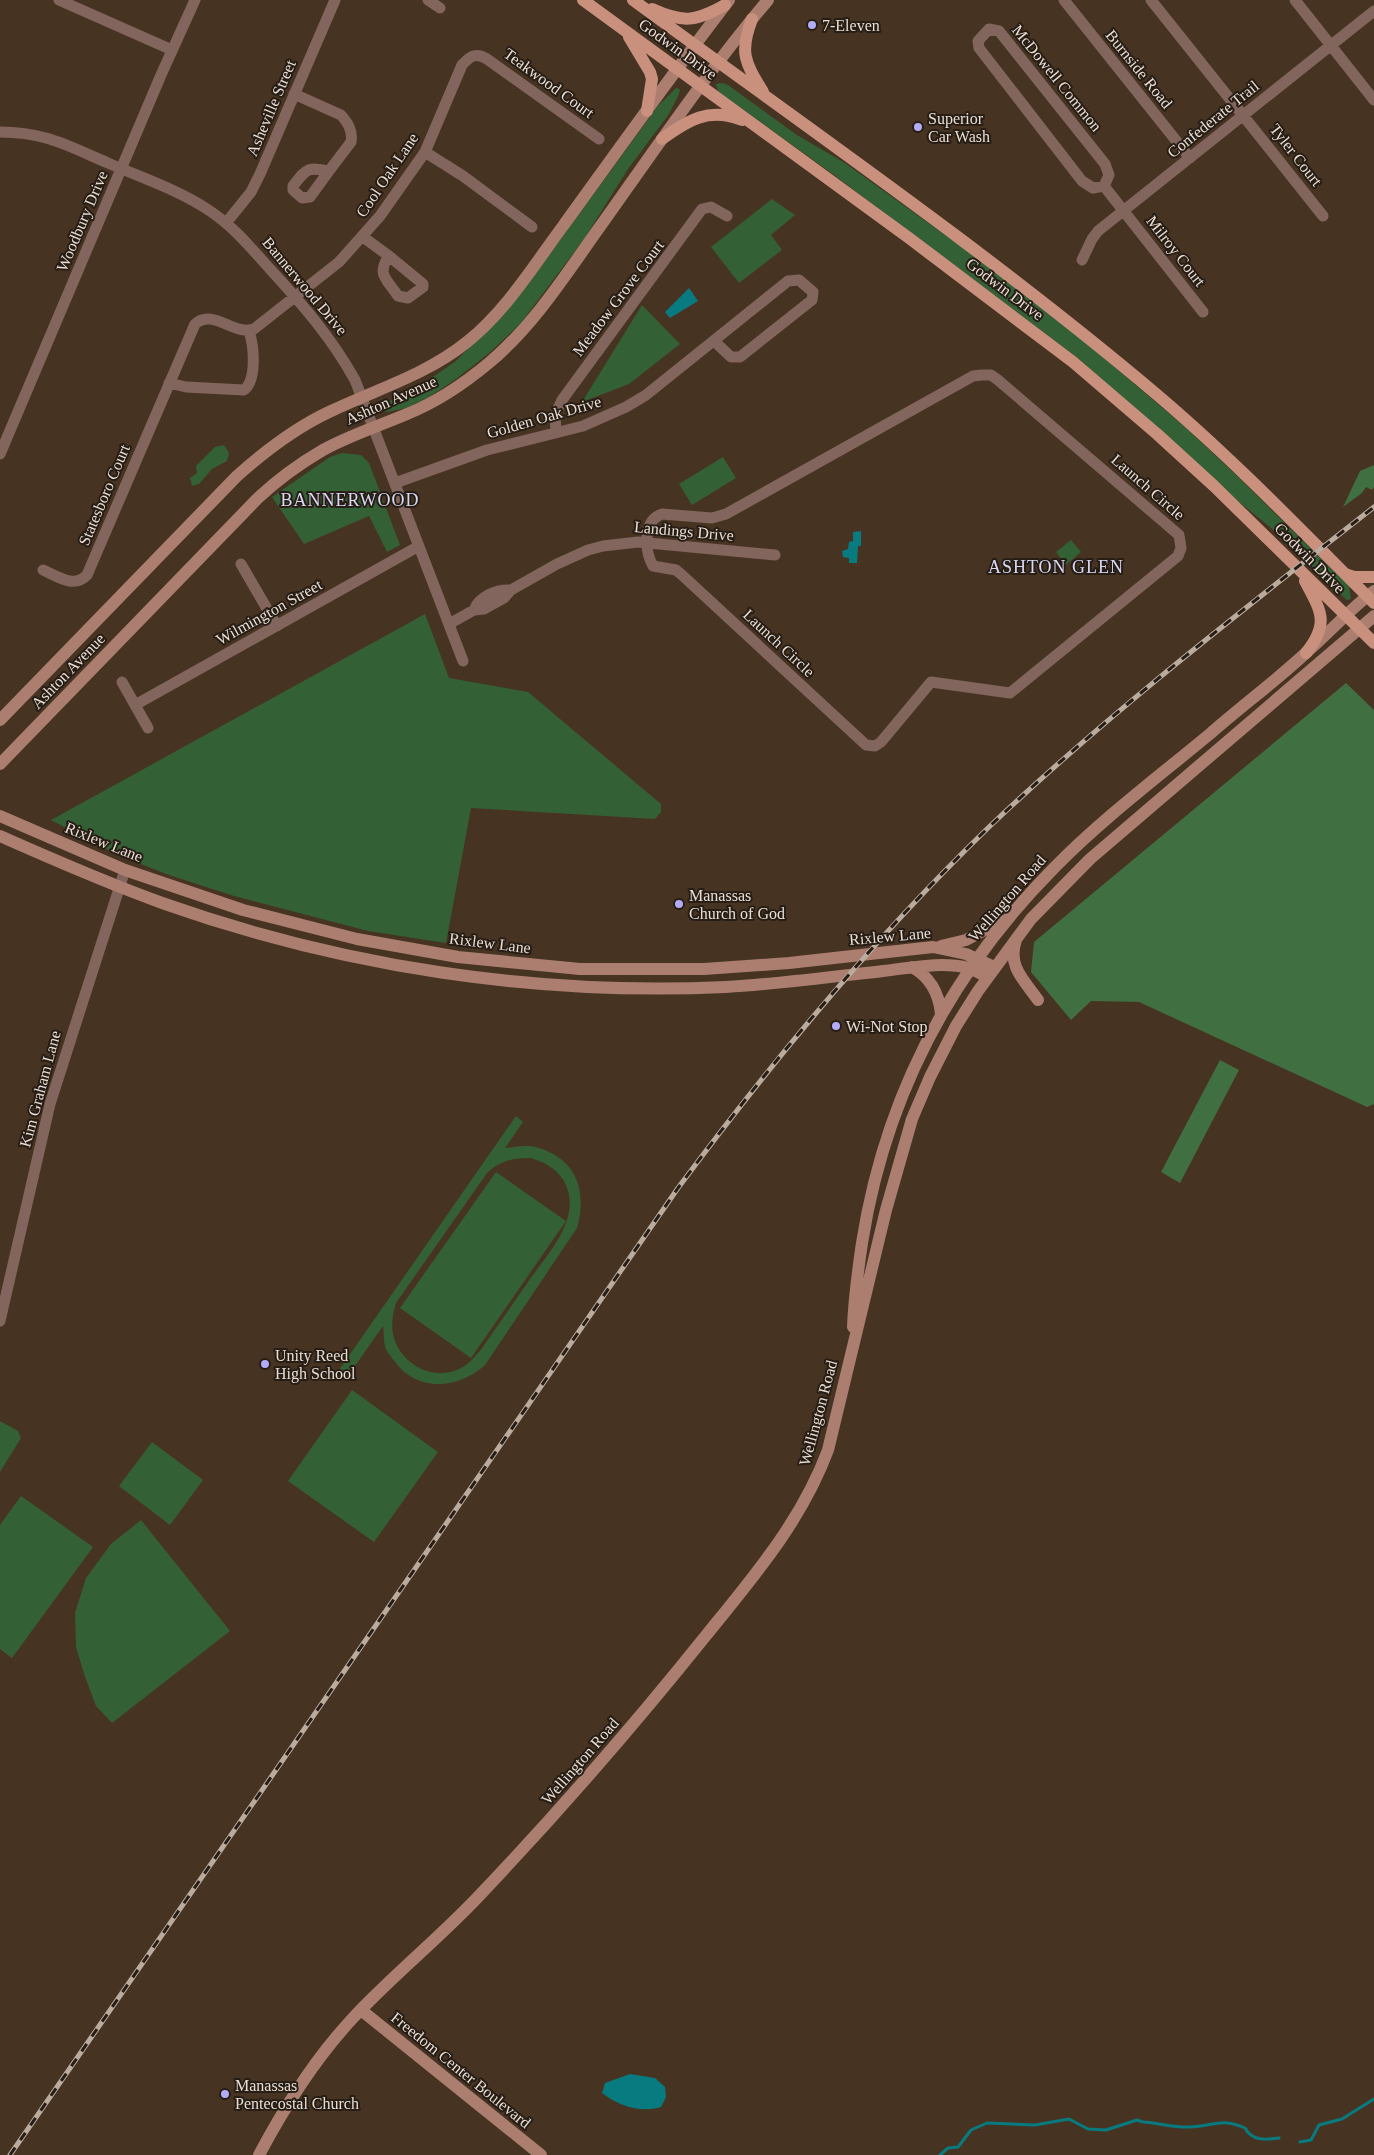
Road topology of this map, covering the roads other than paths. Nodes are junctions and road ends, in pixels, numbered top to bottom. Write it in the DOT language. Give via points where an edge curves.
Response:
graph roads {
  1 [pos="59,0"];
  2 [pos="195,0"];
  3 [pos="335,0"];
  4 [pos="428,0"];
  5 [pos="583,0"];
  6 [pos="768,0"];
  7 [pos="1064,0"];
  8 [pos="1151,0"];
  9 [pos="1295,0"];
  10 [pos="634,1"];
  11 [pos="727,3"];
  12 [pos="440,8"];
  13 [pos="1374,11"];
  14 [pos="752,19"];
  15 [pos="617,24"];
  16 [pos="695,46"];
  17 [pos="1331,46"];
  18 [pos="172,50"];
  19 [pos="479,56"];
  20 [pos="717,62"];
  21 [pos="678,69"];
  22 [pos="701,86"];
  23 [pos="294,94"];
  24 [pos="767,98"];
  25 [pos="1374,100"];
  26 [pos="647,111"];
  27 [pos="1244,115"];
  28 [pos="755,126"];
  29 [pos="0,132"];
  30 [pos="599,139"];
  31 [pos="662,139"];
  32 [pos="425,152"];
  33 [pos="1190,158"];
  34 [pos="121,169"];
  35 [pos="330,171"];
  36 [pos="1104,186"];
  37 [pos="1124,210"];
  38 [pos="727,216"];
  39 [pos="1324,216"];
  40 [pos="226,223"];
  41 [pos="532,227"];
  42 [pos="363,237"];
  43 [pos="389,256"];
  44 [pos="1082,260"];
  45 [pos="296,298"];
  46 [pos="1203,312"];
  47 [pos="249,331"];
  48 [pos="714,340"];
  49 [pos="170,383"];
  50 [pos="362,398"];
  51 [pos="373,427"];
  52 [pos="5,431"];
  53 [pos="556,432"];
  54 [pos="0,454"];
  55 [pos="395,482"];
  56 [pos="647,543"];
  57 [pos="419,546"];
  58 [pos="775,555"];
  59 [pos="241,564"];
  60 [pos="1298,568"];
  61 [pos="43,570"];
  62 [pos="1344,574"];
  63 [pos="1374,577"];
  64 [pos="511,590"];
  65 [pos="1372,597"];
  66 [pos="474,610"];
  67 [pos="1346,616"];
  68 [pos="1374,616"];
  69 [pos="449,624"];
  70 [pos="277,626"];
  71 [pos="1360,629"];
  72 [pos="1374,643"];
  73 [pos="1306,653"];
  74 [pos="463,661"];
  75 [pos="122,682"];
  76 [pos="135,705"];
  77 [pos="0,720"];
  78 [pos="148,728"];
  79 [pos="0,764"];
  80 [pos="0,816"];
  81 [pos="0,836"];
  82 [pos="125,870"];
  83 [pos="120,887"];
  84 [pos="1018,906"];
  85 [pos="1018,936"];
  86 [pos="933,947"];
  87 [pos="974,963"];
  88 [pos="912,967"];
  89 [pos="991,972"];
  90 [pos="1038,1000"];
  91 [pos="941,1014"];
  92 [pos="0,1321"];
  93 [pos="852,1344"];
  94 [pos="361,2010"];
  95 [pos="259,2155"];
  96 [pos="541,2155"];
  1 -- 18 [label="street"];
  2 -- 18 [label="street, Woodbury Drive"];
  3 -- 23 [label="street, Asheville Street"];
  4 -- 12 [label="street"];
  5 -- 15 [label="main road, Godwin Drive"];
  6 -- 14 [label="main road, Ashton Avenue"];
  7 -- 33 [label="street, Burnside Road"];
  8 -- 27 [label="street, Tyler Court"];
  9 -- 17 [label="street"];
  10 -- 11 [label="main road" via="686,19 702,18"];
  10 -- 16 [label="main road, Godwin Drive"];
  11 -- 16 [label="main road, Ashton Avenue"];
  13 -- 17 [label="street, Confederate Trail"];
  14 -- 20 [label="main road, Ashton Avenue"];
  14 -- 24 [label="main road" via="744,41 745,58"];
  15 -- 21 [label="main road, Godwin Drive"];
  15 -- 26 [label="main road" via="641,54 650,72 652,79"];
  16 -- 20 [label="main road, Godwin Drive"];
  16 -- 21 [label="main road, Ashton Avenue"];
  17 -- 25 [label="street"];
  17 -- 27 [label="street, Confederate Trail"];
  18 -- 34 [label="street, Woodbury Drive"];
  19 -- 30 [label="street, Teakwood Court" via="487,58"];
  19 -- 32 [label="street, Cool Oak Lane" via="472,56 462,65"];
  20 -- 22 [label="main road, Ashton Avenue"];
  20 -- 24 [label="main road, Godwin Drive"];
  21 -- 22 [label="main road, Godwin Drive"];
  21 -- 26 [label="main road, Ashton Avenue"];
  22 -- 28 [label="main road, Godwin Drive"];
  22 -- 31 [label="main road, Ashton Avenue"];
  23 -- 35 [label="street" via="341,115 347,121 351,142"];
  23 -- 40 [label="street, Asheville Street" via="251,192"];
  24 -- 62 [label="main road, Godwin Drive" via="1082,332 1227,458"];
  26 -- 50 [label="main road, Ashton Avenue" via="525,277 482,329 446,358 422,372"];
  27 -- 33 [label="street, Confederate Trail"];
  27 -- 39 [label="street, Tyler Court"];
  28 -- 31 [label="main road" via="731,117 706,116 690,119"];
  28 -- 60 [label="main road, Godwin Drive" via="1073,362 1164,441"];
  29 -- 34 [label="street, Bannerwood Drive" via="22,132 49,138"];
  31 -- 51 [label="main road, Ashton Avenue" via="550,296 512,342 448,392 408,414"];
  32 -- 41 [label="street"];
  32 -- 42 [label="street, Cool Oak Lane"];
  33 -- 37 [label="street, Confederate Trail"];
  34 -- 40 [label="street, Bannerwood Drive" via="189,198"];
  34 -- 52 [label="street, Woodbury Drive"];
  36 -- 36 [label="street, McDowell Common" via="1093,188 1082,180 979,48 978,40 989,29 999,31 1105,164 1109,175"];
  36 -- 37 [label="street"];
  37 -- 44 [label="street, Confederate Trail" via="1098,231"];
  37 -- 46 [label="street, Milroy Court"];
  38 -- 53 [label="street, Meadow Grove Court" via="711,207 702,209 562,400 555,416"];
  40 -- 45 [label="street, Bannerwood Drive"];
  42 -- 43 [label="street"];
  42 -- 45 [label="street, Cool Oak Lane"];
  45 -- 47 [label="street"];
  45 -- 50 [label="street, Bannerwood Drive" via="340,354"];
  47 -- 49 [label="street, Statesboro Court" via="212,320 199,321"];
  47 -- 49 [label="street" via="253,349 251,381 244,390"];
  48 -- 48 [label="street, Golden Oak Drive" via="731,357 740,356 812,300 812,292 799,280 788,281"];
  48 -- 53 [label="street, Golden Oak Drive" via="646,395 626,407 583,426"];
  49 -- 61 [label="street, Statesboro Court" via="87,575 83,580 72,582"];
  50 -- 51 [label="street, Bannerwood Drive"];
  50 -- 77 [label="main road, Ashton Avenue" via="300,428 258,457"];
  51 -- 55 [label="street, Bannerwood Drive"];
  51 -- 79 [label="main road, Ashton Avenue" via="324,449 270,487"];
  52 -- 54 [label="street, Woodbury Drive"];
  53 -- 55 [label="street, Golden Oak Drive" via="479,453"];
  55 -- 57 [label="street, Bannerwood Drive"];
  56 -- 56 [label="street, Launch Circle" via="648,557 653,566 676,570 866,745 875,746 882,742 931,682 1010,693 1178,556 1181,548 1179,535 991,375 974,376 720,517 656,516 649,528"];
  56 -- 58 [label="street, Landings Drive"];
  56 -- 64 [label="street, Landings Drive" via="621,543 588,550"];
  57 -- 69 [label="street, Bannerwood Drive"];
  57 -- 70 [label="street, Wilmington Street"];
  59 -- 70 [label="street"];
  60 -- 67 [label="main road, Godwin Drive"];
  60 -- 73 [label="main road" via="1322,618 1319,635"];
  62 -- 63 [label="main road"];
  62 -- 65 [label="main road, Godwin Drive"];
  64 -- 66 [label="street, Landings Drive" via="499,590 480,601"];
  64 -- 66 [label="street" via="508,604 488,616"];
  65 -- 67 [label="main road, Wellington Road"];
  66 -- 69 [label="street, Landings Drive"];
  67 -- 71 [label="main road, Godwin Drive"];
  67 -- 73 [label="main road, Wellington Road"];
  68 -- 71 [label="main road, Wellington Road"];
  69 -- 74 [label="street, Bannerwood Drive"];
  70 -- 76 [label="street, Wilmington Street"];
  71 -- 72 [label="main road, Godwin Drive"];
  71 -- 85 [label="main road, Wellington Road" via="1090,860 1060,888"];
  73 -- 84 [label="main road, Wellington Road" via="1073,850"];
  75 -- 76 [label="street"];
  76 -- 78 [label="street"];
  80 -- 82 [label="main road, Rixlew Lane"];
  81 -- 83 [label="main road, Rixlew Lane"];
  82 -- 83 [label="street, Kim Graham Lane"];
  82 -- 86 [label="main road, Rixlew Lane" via="297,925 410,949 514,963 580,969 732,968"];
  83 -- 88 [label="main road, Rixlew Lane" via="242,929 351,956 526,983 633,988 726,987"];
  83 -- 92 [label="street, Kim Graham Lane" via="50,1104"];
  84 -- 86 [label="main road" via="983,932 952,944"];
  84 -- 87 [label="main road, Wellington Road"];
  85 -- 89 [label="main road, Wellington Road"];
  85 -- 90 [label="main road" via="1013,948 1015,967"];
  86 -- 87 [label="main road, Rixlew Lane" via="960,952"];
  87 -- 88 [label="main road, Rixlew Lane"];
  87 -- 89 [label="main road, Rixlew Lane"];
  87 -- 91 [label="main road, Wellington Road"];
  88 -- 91 [label="main road" via="932,984"];
  89 -- 93 [label="main road, Wellington Road" via="956,1026 912,1120"];
  91 -- 93 [label="main road, Wellington Road" via="904,1088 874,1179 856,1280"];
  93 -- 94 [label="main road, Wellington Road" via="836,1422 822,1468 775,1549 642,1714 533,1840"];
  94 -- 95 [label="main road, Wellington Road" via="310,2070"];
  94 -- 96 [label="main road, Freedom Center Boulevard"];
}
